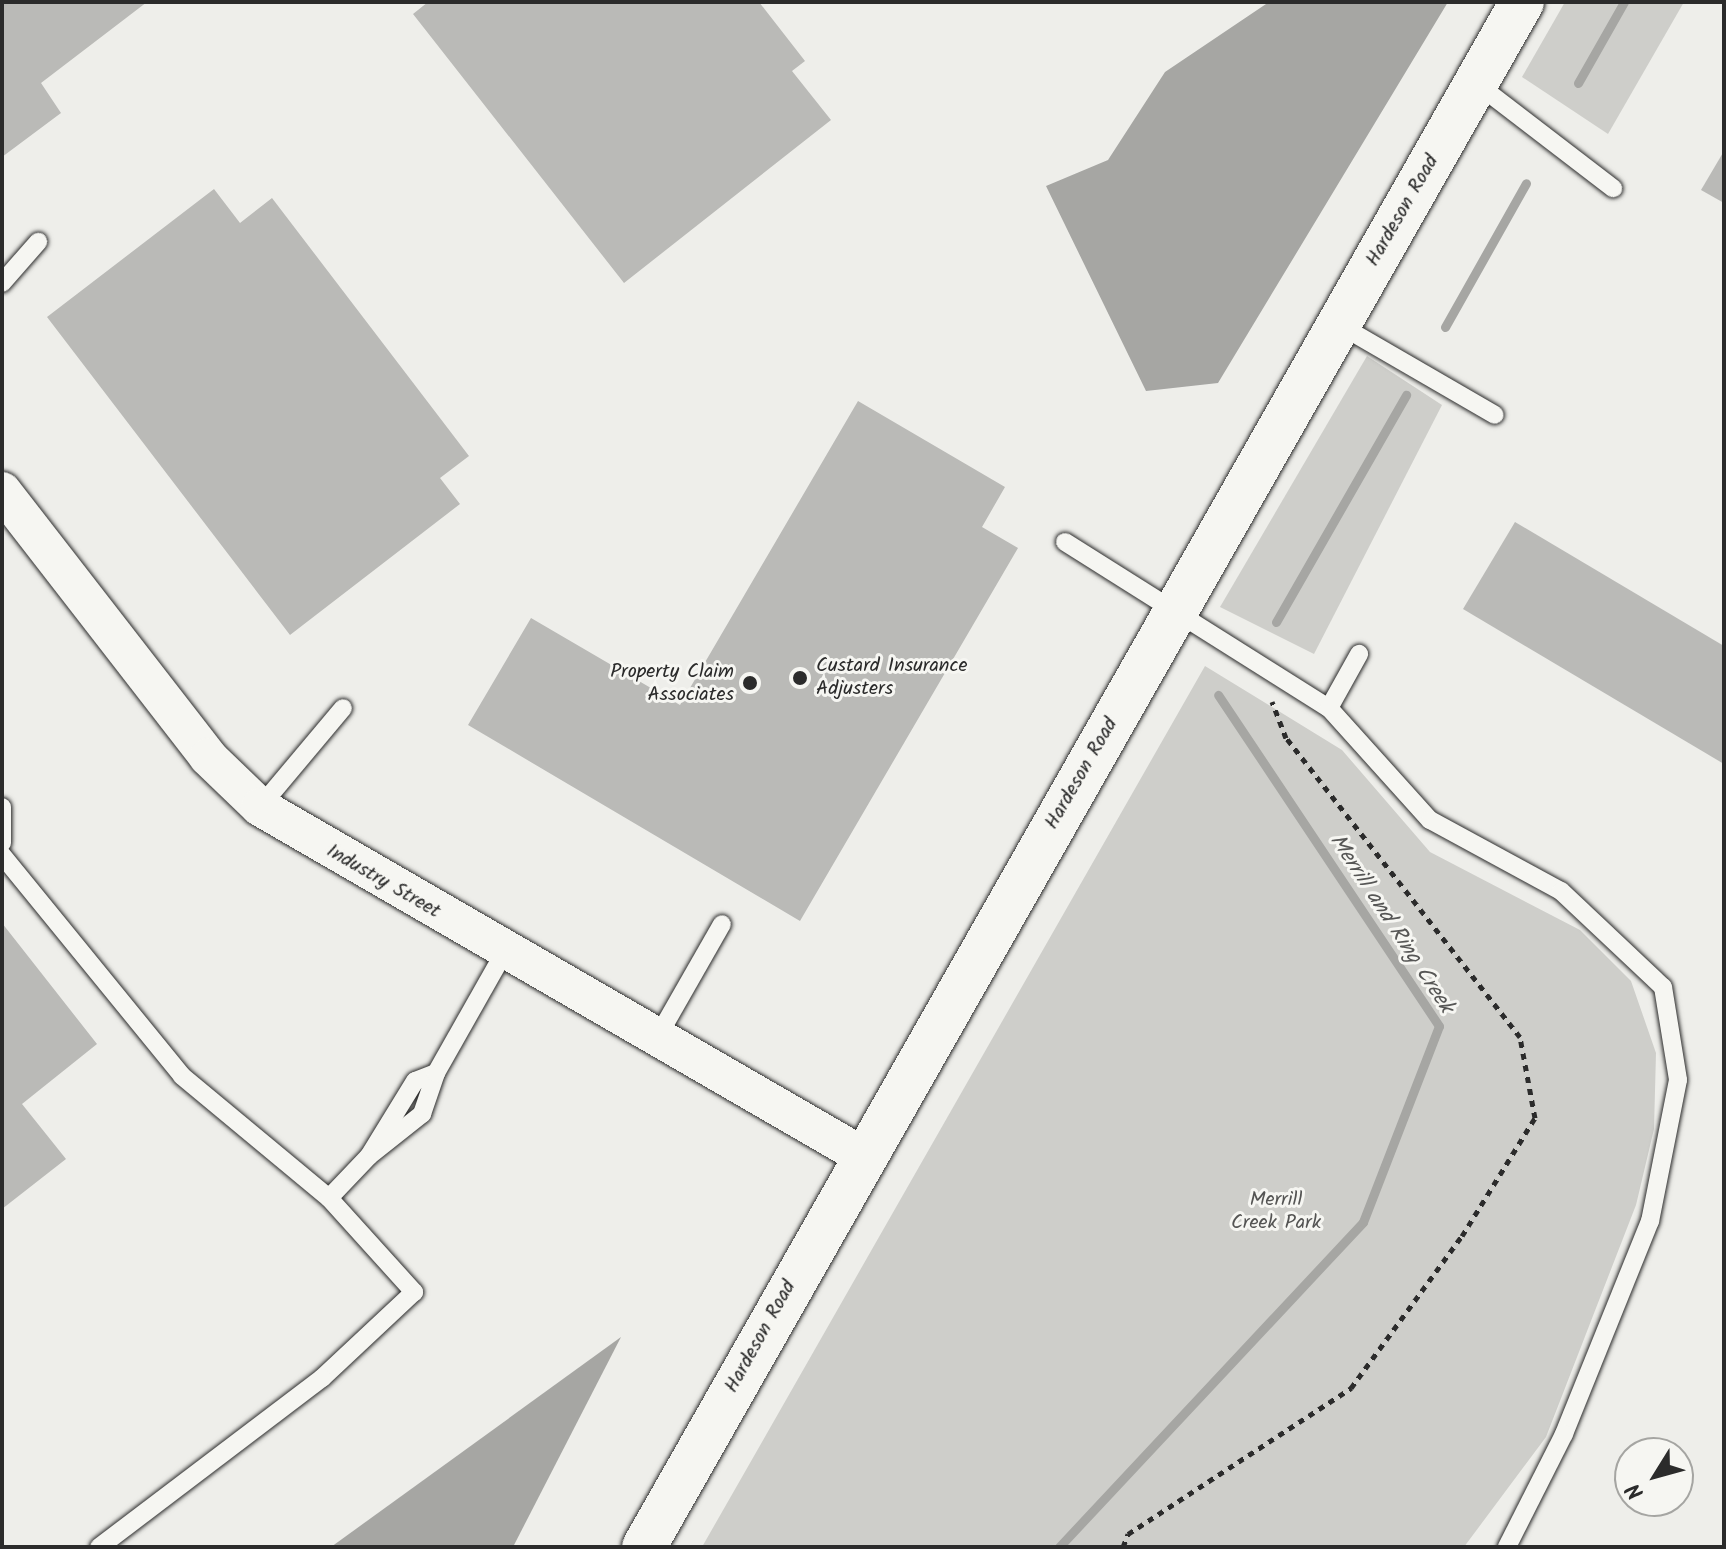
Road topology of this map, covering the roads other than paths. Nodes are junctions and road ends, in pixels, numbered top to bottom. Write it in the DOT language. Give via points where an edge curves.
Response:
graph roads {
  1 [pos="1522,2"];
  2 [pos="1476,83"];
  3 [pos="1613,188"];
  4 [pos="38,242"];
  5 [pos="2,283"];
  6 [pos="1338,324"];
  7 [pos="1495,415"];
  8 [pos="2,491"];
  9 [pos="1065,542"];
  10 [pos="1172,616"];
  11 [pos="1359,654"];
  12 [pos="343,708"];
  13 [pos="1329,708"];
  14 [pos="2,807"];
  15 [pos="260,807"];
  16 [pos="2,843"];
  17 [pos="2,855"];
  18 [pos="722,924"];
  19 [pos="505,951"];
  20 [pos="657,1038"];
  21 [pos="863,1156"];
  22 [pos="329,1198"];
  23 [pos="99,1547"];
  24 [pos="644,1547"];
  25 [pos="1507,1547"];
  1 -- 2 [label="street, Hardeson Road"];
  2 -- 3 [label="lane"];
  2 -- 6 [label="street, Hardeson Road"];
  4 -- 5 [label="lane"];
  6 -- 7 [label="lane"];
  6 -- 10 [label="street, Hardeson Road"];
  8 -- 15 [label="street, Industry Street" via="208,757"];
  9 -- 10 [label="lane"];
  10 -- 13 [label="lane"];
  10 -- 21 [label="street, Hardeson Road"];
  11 -- 13 [label="lane"];
  12 -- 15 [label="lane"];
  13 -- 25 [label="lane" via="1430,820 1561,891 1663,987 1678,1080 1650,1221 1564,1434"];
  14 -- 16 [label="lane"];
  15 -- 19 [label="street, Industry Street"];
  17 -- 22 [label="lane" via="182,1076"];
  18 -- 20 [label="lane"];
  19 -- 20 [label="street, Industry Street"];
  19 -- 22 [label="lane" via="436,1073 415,1081 369,1156"];
  20 -- 21 [label="street, Industry Street"];
  21 -- 24 [label="street, Hardeson Road"];
  22 -- 23 [label="lane" via="414,1292 322,1378"];
}
